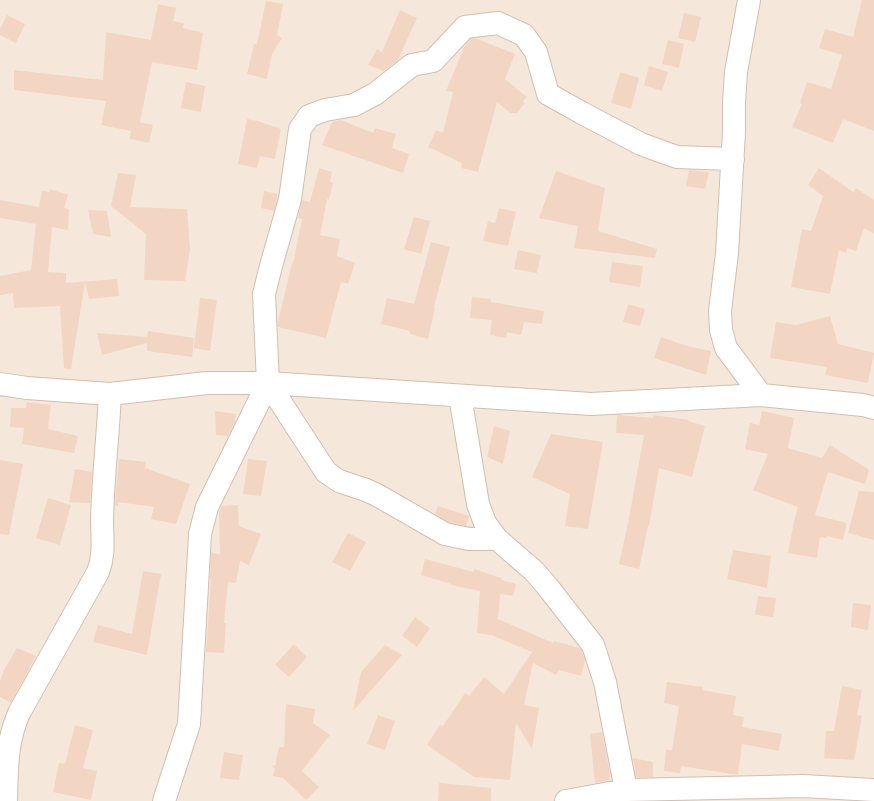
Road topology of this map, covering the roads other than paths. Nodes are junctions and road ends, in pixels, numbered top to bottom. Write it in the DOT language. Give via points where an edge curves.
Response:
graph roads {
  1 [pos="750,0"];
  2 [pos="733,159"];
  3 [pos="268,383"];
  4 [pos="0,384"];
  5 [pos="110,394"];
  6 [pos="761,395"];
  7 [pos="460,396"];
  8 [pos="874,408"];
  9 [pos="497,539"];
  10 [pos="626,790"];
  11 [pos="866,793"];
  12 [pos="6,801"];
  13 [pos="164,801"];
  14 [pos="566,801"];
  1 -- 2 [label="street" via="736,72"];
  2 -- 3 [label="street" via="677,157 640,144 548,94 536,52 524,35 498,23 465,27 433,62 412,65 375,94 354,105 325,110 309,116 300,129 290,199 264,294"];
  2 -- 6 [label="street" via="727,253 720,311 721,330 726,348"];
  3 -- 5 [label="street" via="207,383"];
  3 -- 7 [label="street"];
  3 -- 9 [label="street" via="326,472 339,481 377,495 445,534 469,539"];
  3 -- 13 [label="street" via="207,507 200,534 189,724"];
  4 -- 5 [label="street"];
  5 -- 12 [label="street" via="101,563 16,718 7,759"];
  6 -- 7 [label="street" via="591,404"];
  6 -- 8 [label="street"];
  7 -- 9 [label="street" via="478,504 485,523"];
  9 -- 10 [label="street" via="534,571 593,645 605,682"];
  10 -- 11 [label="street" via="803,786"];
  10 -- 14 [label="street"];
}
